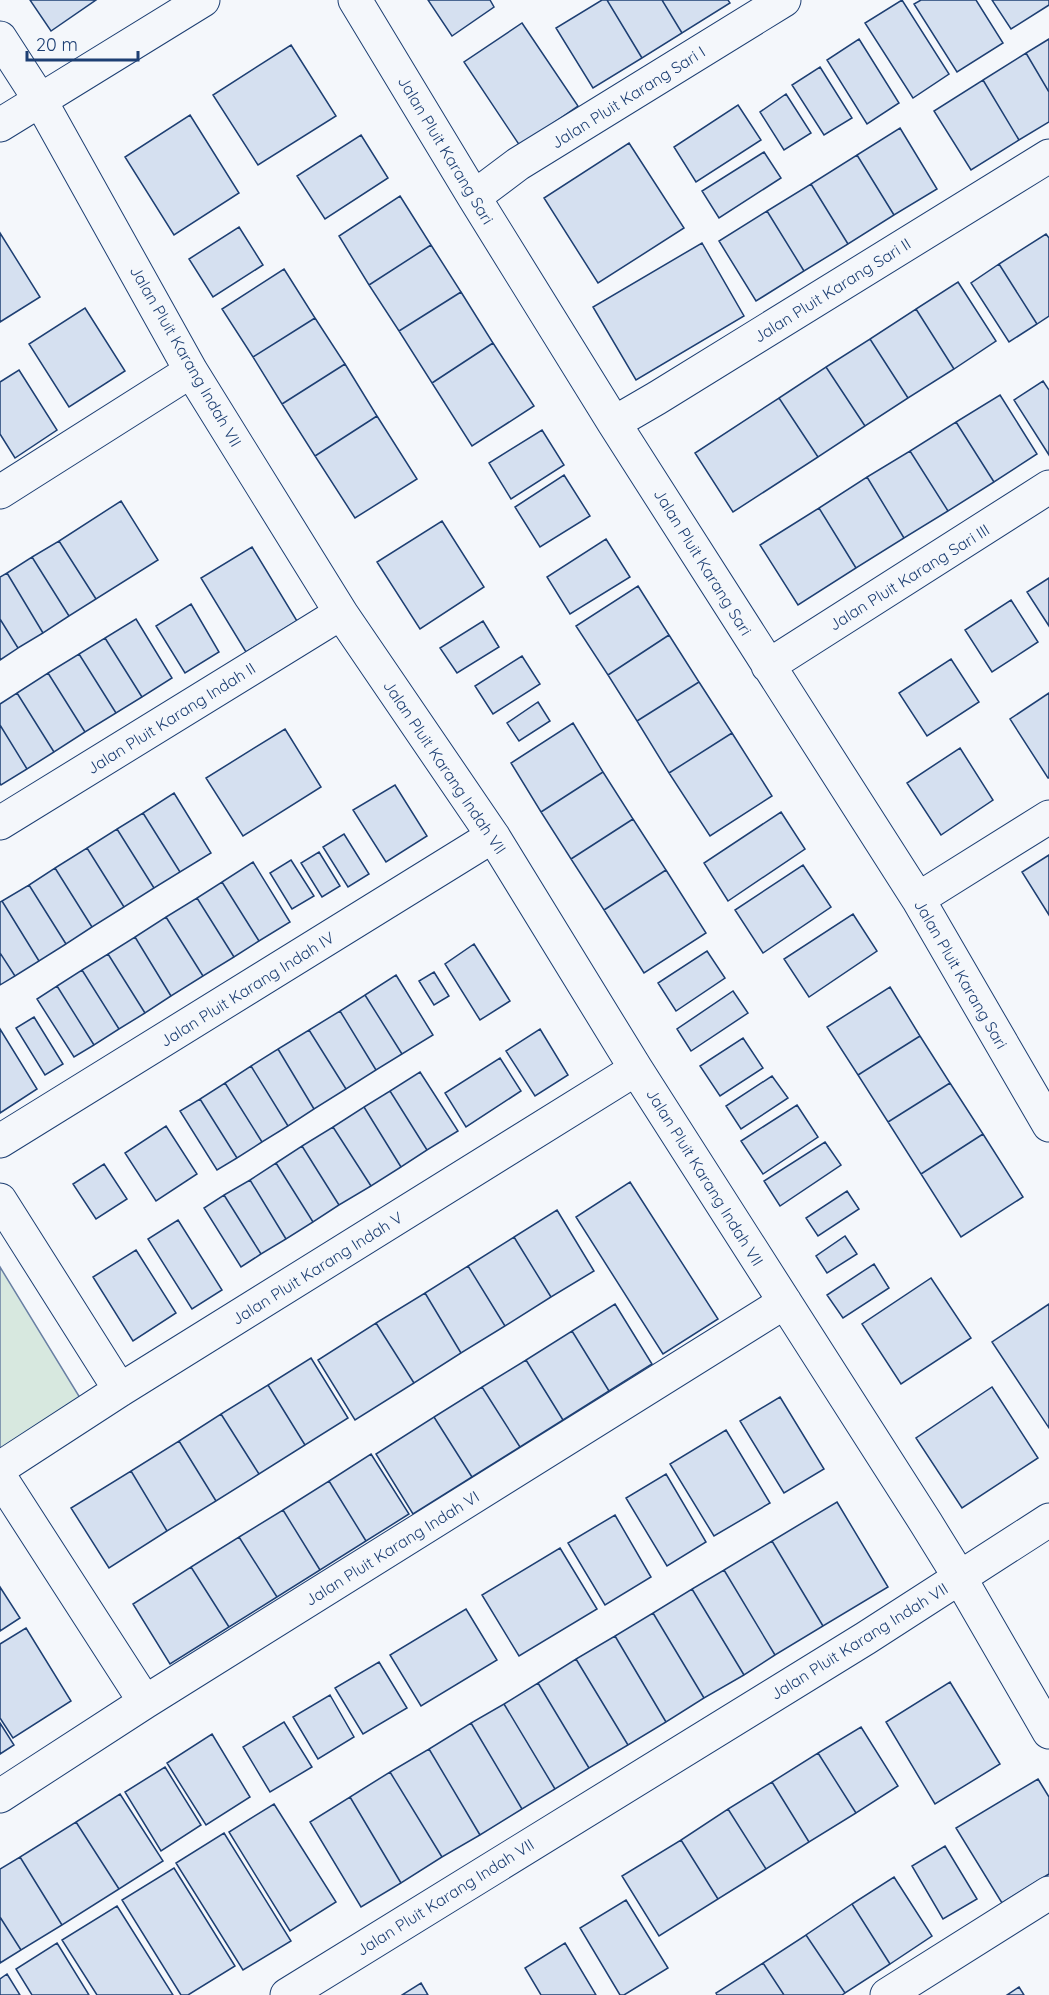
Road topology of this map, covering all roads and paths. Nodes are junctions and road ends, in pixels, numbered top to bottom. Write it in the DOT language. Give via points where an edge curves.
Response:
graph roads {
  1 [pos="203,0"];
  2 [pos="355,0"];
  3 [pos="784,0"];
  4 [pos="0,38"];
  5 [pos="40,100"];
  6 [pos="0,125"];
  7 [pos="1049,156"];
  8 [pos="474,197"];
  9 [pos="191,371"];
  10 [pos="614,423"];
  11 [pos="1049,487"];
  12 [pos="0,492"];
  13 [pos="341,613"];
  14 [pos="768,666"];
  15 [pos="1049,817"];
  16 [pos="0,823"];
  17 [pos="494,836"];
  18 [pos="918,899"];
  19 [pos="636,1069"];
  20 [pos="1049,1125"];
  21 [pos="0,1141"];
  22 [pos="0,1200"];
  23 [pos="785,1302"];
  24 [pos="120,1390"];
  25 [pos="0,1468"];
  26 [pos="0,1477"];
  27 [pos="1049,1520"];
  28 [pos="960,1578"];
  29 [pos="145,1702"];
  30 [pos="1049,1732"];
  31 [pos="0,1796"];
  32 [pos="1049,1893"];
  33 [pos="286,1995"];
  34 [pos="886,1995"];
  1 -- 5 [label="street"];
  2 -- 8 [label="street, Jalan Pluit Karang Sari"];
  3 -- 8 [label="street, Jalan Pluit Karang Sari I" via="518,164"];
  4 -- 5 [label="street, Jalan Pluit Karang Indah VII"];
  5 -- 6 [label="street"];
  5 -- 9 [label="street, Jalan Pluit Karang Indah VII"];
  7 -- 10 [label="street, Jalan Pluit Karang Sari II"];
  8 -- 10 [label="street, Jalan Pluit Karang Sari"];
  9 -- 12 [label="street"];
  9 -- 13 [label="street, Jalan Pluit Karang Indah VII"];
  10 -- 14 [label="street, Jalan Pluit Karang Sari"];
  11 -- 14 [label="street, Jalan Pluit Karang Sari III"];
  13 -- 16 [label="street, Jalan Pluit Karang Indah II"];
  13 -- 17 [label="street, Jalan Pluit Karang Indah VII"];
  14 -- 18 [label="street, Jalan Pluit Karang Sari"];
  15 -- 18 [label="street"];
  17 -- 19 [label="street, Jalan Pluit Karang Indah VII"];
  17 -- 21 [label="street, Jalan Pluit Karang Indah IV"];
  18 -- 20 [label="street, Jalan Pluit Karang Sari"];
  19 -- 23 [label="street, Jalan Pluit Karang Indah VII"];
  19 -- 24 [label="street, Jalan Pluit Karang Indah V"];
  22 -- 24 [label="street"];
  23 -- 28 [label="street, Jalan Pluit Karang Indah VII"];
  23 -- 29 [label="street, Jalan Pluit Karang Indah VI"];
  24 -- 25 [label="street, Jalan Pluit Karang Indah V"];
  26 -- 29 [label="street"];
  27 -- 28 [label="street"];
  28 -- 30 [label="street"];
  28 -- 33 [label="street, Jalan Pluit Karang Indah VII"];
  29 -- 31 [label="street, Jalan Pluit Karang Indah VI"];
  32 -- 34 [label="street"];
}
